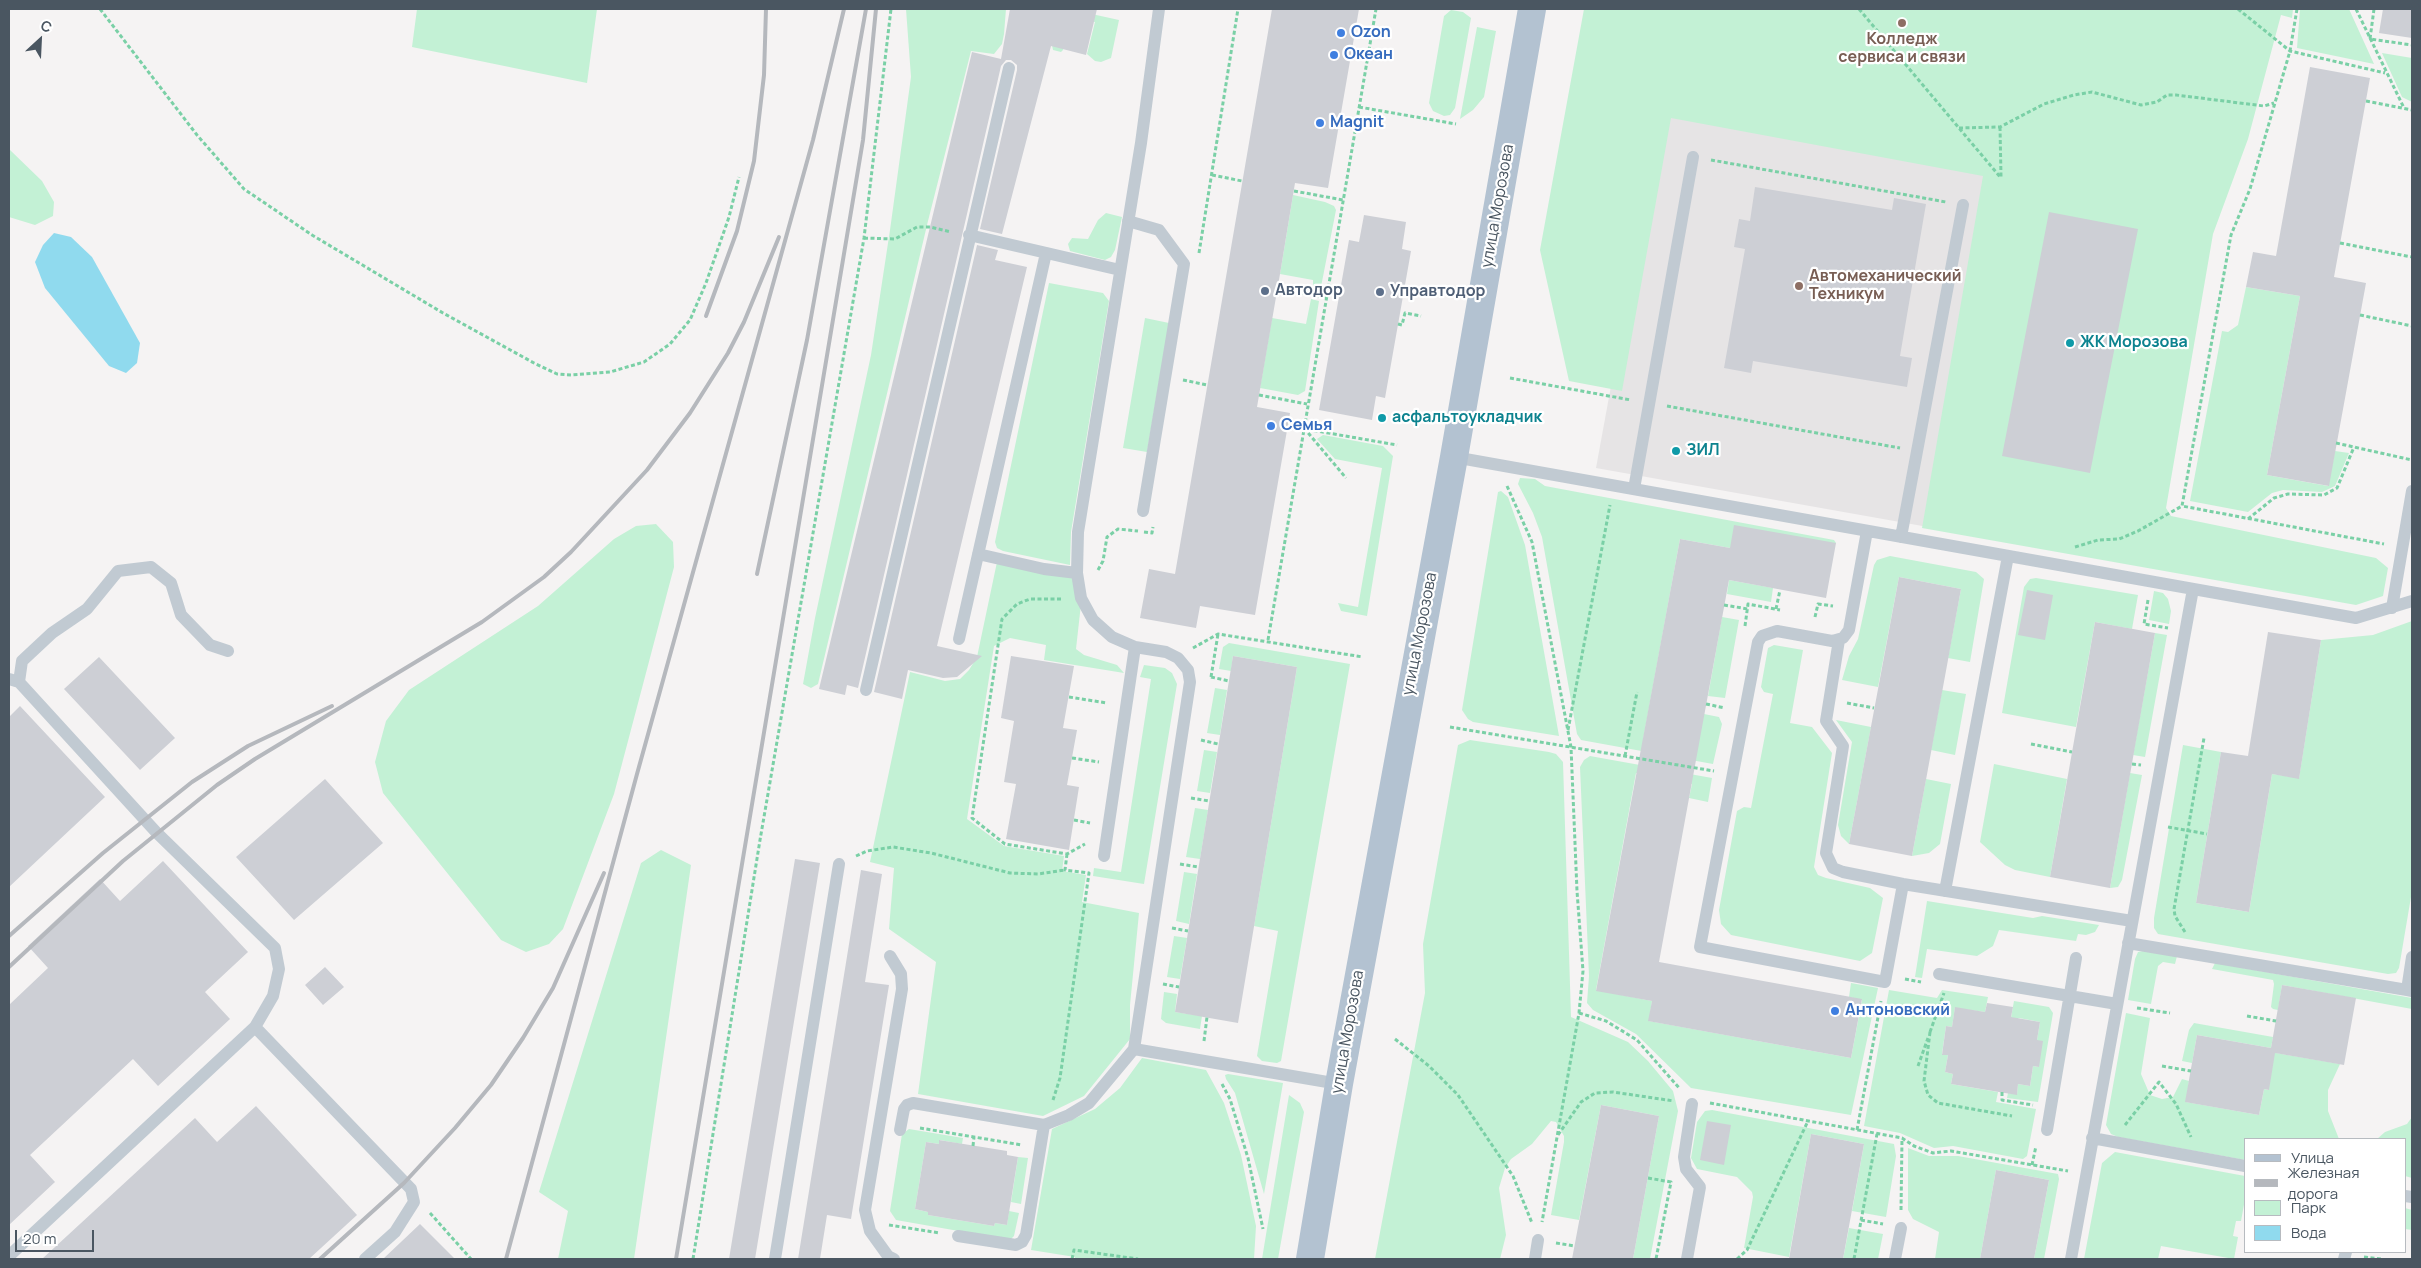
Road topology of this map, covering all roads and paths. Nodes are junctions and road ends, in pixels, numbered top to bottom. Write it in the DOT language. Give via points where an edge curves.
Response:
graph roads {
  1 [pos="100,9"];
  2 [pos="891,9"];
  3 [pos="1158,9"];
  4 [pos="1376,9"];
  5 [pos="1532,9"];
  6 [pos="1859,9"];
  7 [pos="2238,9"];
  8 [pos="2297,9"];
  9 [pos="2356,9"];
  10 [pos="2374,9"];
  11 [pos="2370,39"];
  12 [pos="2412,45"];
  13 [pos="2290,51"];
  14 [pos="1009,68"];
  15 [pos="2386,73"];
  16 [pos="2366,101"];
  17 [pos="2274,102"];
  18 [pos="1360,107"];
  19 [pos="2404,108"];
  20 [pos="2412,110"];
  21 [pos="1456,124"];
  22 [pos="2000,127"];
  23 [pos="1959,128"];
  24 [pos="1693,156"];
  25 [pos="1212,175"];
  26 [pos="739,176"];
  27 [pos="1242,181"];
  28 [pos="1294,191"];
  29 [pos="1343,200"];
  30 [pos="1964,205"];
  31 [pos="1128,221"];
  32 [pos="969,235"];
  33 [pos="864,238"];
  34 [pos="2340,243"];
  35 [pos="1046,253"];
  36 [pos="2412,257"];
  37 [pos="1120,270"];
  38 [pos="1277,289"];
  39 [pos="1326,298"];
  40 [pos="2360,315"];
  41 [pos="1421,316"];
  42 [pos="1398,324"];
  43 [pos="2412,326"];
  44 [pos="1510,378"];
  45 [pos="1178,380"];
  46 [pos="1207,385"];
  47 [pos="1259,395"];
  48 [pos="1650,403"];
  49 [pos="1307,404"];
  50 [pos="1288,426"];
  51 [pos="1303,428"];
  52 [pos="2336,443"];
  53 [pos="1397,445"];
  54 [pos="2354,447"];
  55 [pos="1917,452"];
  56 [pos="1454,458"];
  57 [pos="2412,460"];
  58 [pos="1496,465"];
  59 [pos="1346,478"];
  60 [pos="1634,489"];
  61 [pos="2412,491"];
  62 [pos="1612,496"];
  63 [pos="2182,506"];
  64 [pos="1143,511"];
  65 [pos="2248,519"];
  66 [pos="1118,529"];
  67 [pos="1867,531"];
  68 [pos="1107,537"];
  69 [pos="1901,537"];
  70 [pos="2402,548"];
  71 [pos="978,554"];
  72 [pos="2008,556"];
  73 [pos="2052,564"];
  74 [pos="1077,573"];
  75 [pos="2150,582"];
  76 [pos="2193,589"];
  77 [pos="1780,590"];
  78 [pos="1081,598"];
  79 [pos="2412,600"];
  80 [pos="1724,605"];
  81 [pos="2392,608"];
  82 [pos="1776,609"];
  83 [pos="1748,610"];
  84 [pos="2173,629"];
  85 [pos="959,639"];
  86 [pos="1268,640"];
  87 [pos="1839,640"];
  88 [pos="1135,647"];
  89 [pos="228,651"];
  90 [pos="1363,657"];
  91 [pos="1178,658"];
  92 [pos="1211,677"];
  93 [pos="14,680"];
  94 [pos="1229,681"];
  95 [pos="866,690"];
  96 [pos="1637,692"];
  97 [pos="1068,697"];
  98 [pos="1829,699"];
  99 [pos="1111,704"];
  100 [pos="1706,704"];
  101 [pos="1874,708"];
  102 [pos="1730,709"];
  103 [pos="1450,727"];
  104 [pos="1568,730"];
  105 [pos="2204,738"];
  106 [pos="1200,740"];
  107 [pos="1218,744"];
  108 [pos="2031,744"];
  109 [pos="1571,747"];
  110 [pos="2072,752"];
  111 [pos="1625,756"];
  112 [pos="1072,758"];
  113 [pos="1102,763"];
  114 [pos="1734,774"];
  115 [pos="1191,798"];
  116 [pos="1209,801"];
  117 [pos="1074,820"];
  118 [pos="1092,823"];
  119 [pos="2167,827"];
  120 [pos="2188,831"];
  121 [pos="2207,834"];
  122 [pos="1090,842"];
  123 [pos="1067,854"];
  124 [pos="1104,856"];
  125 [pos="839,864"];
  126 [pos="1180,864"];
  127 [pos="1198,867"];
  128 [pos="1065,870"];
  129 [pos="1903,884"];
  130 [pos="1945,891"];
  131 [pos="2132,922"];
  132 [pos="1169,927"];
  133 [pos="1188,931"];
  134 [pos="2128,944"];
  135 [pos="2198,955"];
  136 [pos="890,956"];
  137 [pos="2412,957"];
  138 [pos="2076,958"];
  139 [pos="1939,974"];
  140 [pos="1160,984"];
  141 [pos="1947,986"];
  142 [pos="1179,987"];
  143 [pos="2410,991"];
  144 [pos="2070,996"];
  145 [pos="2117,1004"];
  146 [pos="2144,1009"];
  147 [pos="1579,1013"];
  148 [pos="2170,1013"];
  149 [pos="2246,1016"];
  150 [pos="1207,1017"];
  151 [pos="2276,1021"];
  152 [pos="255,1027"];
  153 [pos="1930,1032"];
  154 [pos="1395,1039"];
  155 [pos="1204,1041"];
  156 [pos="1134,1049"];
  157 [pos="1210,1062"];
  158 [pos="1918,1066"];
  159 [pos="2162,1066"];
  160 [pos="2191,1071"];
  161 [pos="1339,1084"];
  162 [pos="2002,1092"];
  163 [pos="1692,1104"];
  164 [pos="2042,1106"];
  165 [pos="2012,1116"];
  166 [pos="1808,1121"];
  167 [pos="1044,1125"];
  168 [pos="901,1128"];
  169 [pos="2047,1130"];
  170 [pos="1878,1134"];
  171 [pos="974,1137"];
  172 [pos="1557,1137"];
  173 [pos="1902,1138"];
  174 [pos="2092,1138"];
  175 [pos="2037,1139"];
  176 [pos="2111,1141"];
  177 [pos="973,1146"];
  178 [pos="1028,1147"];
  179 [pos="2201,1158"];
  180 [pos="2032,1165"];
  181 [pos="2244,1166"];
  182 [pos="2086,1174"];
  183 [pos="1648,1178"];
  184 [pos="410,1189"];
  185 [pos="884,1224"];
  186 [pos="1901,1228"];
  187 [pos="1263,1229"];
  188 [pos="958,1236"];
  189 [pos="1538,1240"];
  190 [pos="9,1256"];
  191 [pos="365,1259"];
  192 [pos="471,1259"];
  193 [pos="693,1259"];
  194 [pos="775,1259"];
  195 [pos="894,1259"];
  196 [pos="1072,1259"];
  197 [pos="1138,1259"];
  198 [pos="1310,1259"];
  199 [pos="1535,1259"];
  200 [pos="1656,1259"];
  201 [pos="1687,1259"];
  202 [pos="1737,1259"];
  203 [pos="1854,1259"];
  204 [pos="1895,1259"];
  205 [pos="2071,1259"];
  1 -- 26 [label="path" via="197,135 244,189 312,235 434,308 557,374 610,372 644,362 670,344 690,320 706,283 729,217"];
  2 -- 33 [label="path"];
  3 -- 31 [label="lane"];
  4 -- 18 [label="path"];
  5 -- 56 [label="main road, улица Морозова"];
  6 -- 23 [label="path"];
  7 -- 13 [label="path"];
  8 -- 13 [label="path"];
  9 -- 11 [label="path"];
  10 -- 11 [label="path"];
  11 -- 12 [label="path"];
  11 -- 15 [label="path"];
  13 -- 15 [label="path"];
  13 -- 17 [label="path"];
  14 -- 32 [label="lane"];
  15 -- 19 [label="path"];
  16 -- 19 [label="path"];
  17 -- 22 [label="path" via="2264,106 2167,95 2156,102 2141,104 2092,92 2044,104"];
  17 -- 63 [label="path" via="2250,189 2231,235"];
  18 -- 21 [label="path"];
  18 -- 29 [label="path"];
  19 -- 20 [label="path"];
  22 -- 23 [label="path"];
  22 -- 23 [label="path" via="2001,178"];
  24 -- 30 [label="path"];
  24 -- 48 [label="lane"];
  25 -- 27 [label="path"];
  28 -- 29 [label="path"];
  29 -- 39 [label="path"];
  30 -- 55 [label="lane"];
  31 -- 37 [label="lane"];
  31 -- 64 [label="lane" via="1159,230 1184,264"];
  32 -- 33 [label="path" via="917,227 895,239"];
  32 -- 35 [label="lane"];
  32 -- 95 [label="lane"];
  33 -- 193 [label="path" via="760,840"];
  34 -- 36 [label="path"];
  35 -- 37 [label="lane"];
  35 -- 71 [label="lane"];
  37 -- 74 [label="lane" via="1081,515"];
  38 -- 39 [label="path"];
  39 -- 49 [label="path"];
  40 -- 43 [label="path"];
  41 -- 42 [label="path" via="1405,313 1402,325"];
  44 -- 48 [label="path"];
  45 -- 46 [label="path"];
  47 -- 49 [label="path"];
  48 -- 55 [label="path"];
  48 -- 60 [label="lane"];
  49 -- 51 [label="path"];
  50 -- 51 [label="path"];
  51 -- 53 [label="path"];
  51 -- 59 [label="path"];
  51 -- 86 [label="path"];
  52 -- 54 [label="path"];
  54 -- 57 [label="path"];
  54 -- 65 [label="path" via="2337,488 2324,495 2288,494 2274,498"];
  55 -- 69 [label="lane"];
  56 -- 58 [label="lane"];
  56 -- 161 [label="main road, улица Морозова"];
  58 -- 60 [label="lane"];
  58 -- 104 [label="path" via="1532,542"];
  60 -- 67 [label="lane"];
  61 -- 70 [label="lane"];
  62 -- 104 [label="path"];
  63 -- 65 [label="path"];
  63 -- 73 [label="path" via="2138,532 2080,545"];
  65 -- 70 [label="path"];
  66 -- 68 [label="path"];
  67 -- 69 [label="lane"];
  67 -- 87 [label="lane" via="1849,630"];
  69 -- 72 [label="lane"];
  70 -- 81 [label="lane"];
  71 -- 74 [label="lane"];
  71 -- 85 [label="lane"];
  72 -- 73 [label="lane"];
  72 -- 130 [label="lane"];
  73 -- 75 [label="lane"];
  74 -- 78 [label="lane"];
  75 -- 76 [label="lane"];
  75 -- 84 [label="path" via="2144,624"];
  76 -- 81 [label="lane" via="2356,618"];
  76 -- 131 [label="lane"];
  77 -- 82 [label="path"];
  78 -- 88 [label="lane" via="1094,620 1112,637"];
  78 -- 123 [label="path" via="1030,599 1018,604 1002,619 972,818 1005,844"];
  79 -- 81 [label="lane"];
  80 -- 83 [label="path"];
  86 -- 90 [label="path"];
  86 -- 91 [label="path" via="1218,634"];
  87 -- 98 [label="lane"];
  87 -- 114 [label="lane" via="1777,631 1762,636 1758,642"];
  88 -- 91 [label="lane" via="1166,652"];
  88 -- 124 [label="lane"];
  89 -- 93 [label="lane" via="210,645 181,615 171,583 151,567 118,570 87,609 52,633 22,661"];
  91 -- 156 [label="lane" via="1188,670 1190,682"];
  92 -- 94 [label="path"];
  93 -- 152 [label="lane" via="156,832 276,948 279,968 273,996"];
  96 -- 111 [label="path"];
  97 -- 99 [label="path"];
  98 -- 101 [label="path"];
  98 -- 129 [label="lane" via="1826,721 1843,746 1827,859 1833,868 1843,872"];
  100 -- 102 [label="path"];
  103 -- 109 [label="path"];
  104 -- 109 [label="path"];
  105 -- 120 [label="path"];
  106 -- 107 [label="path"];
  108 -- 110 [label="path"];
  109 -- 111 [label="path"];
  109 -- 147 [label="path" via="1584,971"];
  111 -- 114 [label="path"];
  112 -- 113 [label="path"];
  114 -- 129 [label="lane" via="1700,947 1885,982"];
  115 -- 116 [label="path"];
  117 -- 118 [label="path"];
  119 -- 120 [label="path"];
  120 -- 121 [label="path"];
  120 -- 135 [label="path" via="2174,909"];
  122 -- 123 [label="path"];
  123 -- 128 [label="path"];
  125 -- 128 [label="path" via="867,851 893,847 1010,873 1038,874"];
  125 -- 194 [label="lane"];
  126 -- 127 [label="path"];
  128 -- 167 [label="path" via="1089,873 1060,1078"];
  129 -- 130 [label="lane"];
  130 -- 131 [label="lane"];
  131 -- 134 [label="lane"];
  132 -- 133 [label="path"];
  134 -- 135 [label="lane"];
  134 -- 145 [label="lane"];
  135 -- 143 [label="lane"];
  136 -- 195 [label="lane" via="901,974 902,989 865,1210 870,1231 888,1256"];
  137 -- 143 [label="lane"];
  138 -- 144 [label="lane"];
  139 -- 144 [label="lane"];
  140 -- 142 [label="path"];
  141 -- 153 [label="path"];
  144 -- 145 [label="lane"];
  144 -- 169 [label="lane"];
  145 -- 174 [label="lane"];
  146 -- 148 [label="path"];
  147 -- 163 [label="path" via="1606,1021 1637,1040"];
  147 -- 172 [label="path"];
  149 -- 151 [label="path"];
  150 -- 155 [label="path"];
  152 -- 184 [label="lane"];
  152 -- 190 [label="lane"];
  153 -- 158 [label="path"];
  153 -- 165 [label="path" via="1924,1081 1928,1095 1938,1103"];
  154 -- 189 [label="path" via="1458,1094 1513,1176"];
  156 -- 157 [label="lane"];
  156 -- 167 [label="lane" via="1089,1102"];
  157 -- 161 [label="lane"];
  157 -- 187 [label="path" via="1230,1099 1248,1158"];
  159 -- 160 [label="path"];
  161 -- 198 [label="main road, улица Морозова"];
  162 -- 164 [label="path" via="2002,1100"];
  163 -- 166 [label="path" via="1707,1102"];
  163 -- 172 [label="path" via="1613,1092 1595,1093 1581,1102"];
  163 -- 201 [label="lane" via="1684,1157 1686,1169 1700,1187"];
  166 -- 170 [label="path"];
  166 -- 202 [label="path" via="1747,1250"];
  167 -- 168 [label="lane" via="912,1103 904,1109"];
  167 -- 188 [label="lane" via="1026,1235 1022,1242 1016,1245"];
  168 -- 171 [label="path"];
  170 -- 173 [label="path"];
  170 -- 203 [label="path"];
  171 -- 177 [label="path"];
  171 -- 178 [label="path"];
  172 -- 189 [label="path"];
  173 -- 180 [label="path" via="1933,1153 1951,1151"];
  173 -- 186 [label="path"];
  174 -- 176 [label="lane"];
  174 -- 182 [label="lane"];
  175 -- 180 [label="path"];
  176 -- 179 [label="lane"];
  176 -- 179 [label="path" via="2159,1082 2176,1104"];
  179 -- 181 [label="lane"];
  180 -- 182 [label="path"];
  182 -- 205 [label="lane"];
  183 -- 200 [label="path" via="1671,1182"];
  184 -- 191 [label="lane" via="414,1202 395,1232"];
  184 -- 192 [label="path"];
  185 -- 188 [label="path"];
  186 -- 204 [label="lane"];
  189 -- 199 [label="lane"];
  196 -- 197 [label="path" via="1074,1250"];
}
